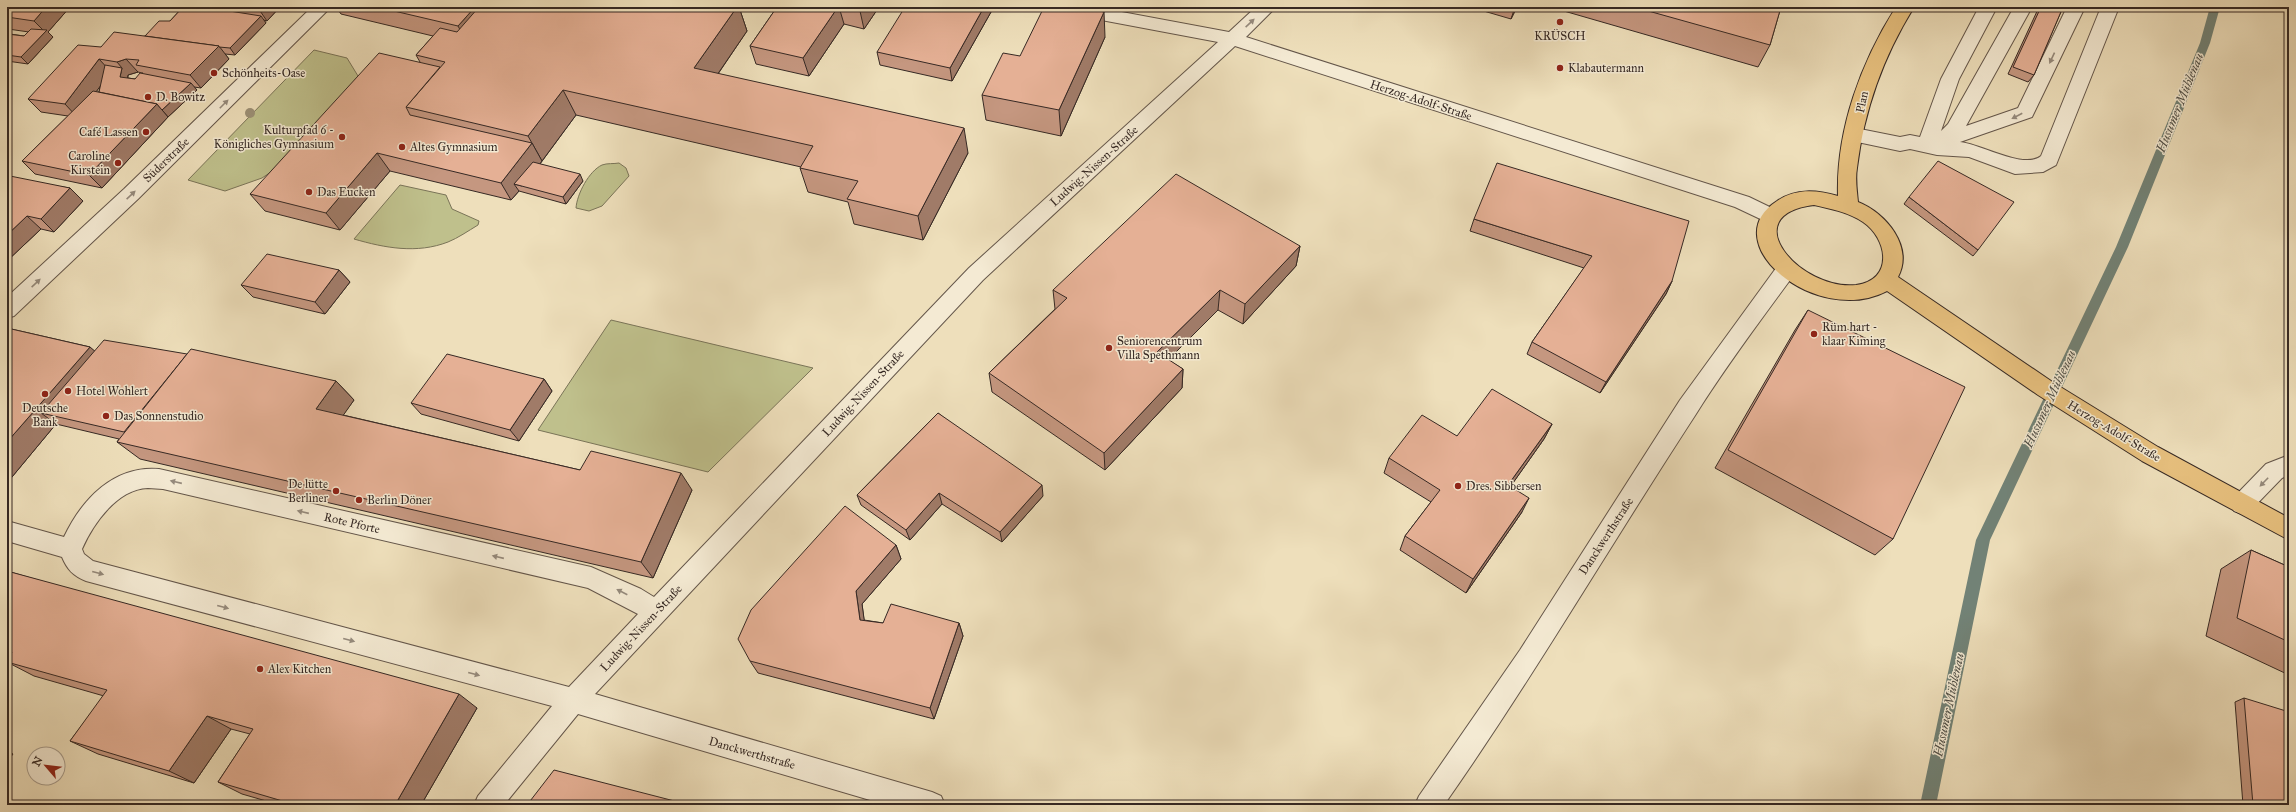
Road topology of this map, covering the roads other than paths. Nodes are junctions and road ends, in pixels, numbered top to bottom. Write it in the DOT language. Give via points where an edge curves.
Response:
graph roads {
  1 [pos="322,7"];
  2 [pos="1064,7"];
  3 [pos="1267,7"];
  4 [pos="1905,7"];
  5 [pos="1988,7"];
  6 [pos="2023,7"];
  7 [pos="2076,7"];
  8 [pos="2110,7"];
  9 [pos="1232,39"];
  10 [pos="1855,135"];
  11 [pos="1927,143"];
  12 [pos="1848,205"];
  13 [pos="1771,216"];
  14 [pos="1786,270"];
  15 [pos="1886,280"];
  16 [pos="7,310"];
  17 [pos="2289,465"];
  18 [pos="2242,504"];
  19 [pos="2289,530"];
  20 [pos="7,531"];
  21 [pos="70,549"];
  22 [pos="656,612"];
  23 [pos="573,700"];
  24 [pos="487,805"];
  25 [pos="932,805"];
  26 [pos="1428,805"];
  16 -- 1 [label="street, Süderstraße, one-way" via="131,194"];
  2 -- 9 [label="street, Herzog-Adolf-Straße"];
  9 -- 3 [label="street, Ludwig-Nissen-Straße, one-way"];
  4 -- 10 [label="main road, Plan" via="1891,29 1865,86"];
  5 -- 11 [label="street" via="1950,79"];
  6 -- 11 [label="street" via="1955,129"];
  7 -- 11 [label="street, one-way" via="2025,112 2010,120"];
  8 -- 11 [label="street" via="2056,144 2049,160 2043,165 2015,167 1971,150 1936,148"];
  9 -- 13 [label="street, Herzog-Adolf-Straße" via="1742,202"];
  9 -- 22 [label="street, Ludwig-Nissen-Straße" via="976,274"];
  10 -- 11 [label="street" via="1900,144"];
  10 -- 12 [label="main road, Plan" via="1846,169"];
  12 -- 13 [label="main road" via="1814,198 1792,201"];
  12 -- 15 [label="main road" via="1870,216 1885,233 1893,249 1894,266"];
  13 -- 14 [label="main road" via="1766,231 1768,242 1776,259"];
  14 -- 15 [label="main road" via="1805,283 1822,290 1855,293 1875,289"];
  14 -- 26 [label="street, Danckwerthstraße" via="1746,322 1688,406 1479,735"];
  15 -- 18 [label="main road, Herzog-Adolf-Straße" via="2046,389 2128,440"];
  17 -- 18 [label="street, one-way" via="2274,471"];
  18 -- 19 [label="main road, Herzog-Adolf-Straße"];
  20 -- 21 [label="street"];
  22 -- 21 [label="street, Rote Pforte, one-way" via="632,597 591,578 163,479 132,480 115,490 94,512"];
  21 -- 23 [label="street, one-way" via="75,561 86,570"];
  22 -- 23 [label="street, Ludwig-Nissen-Straße"];
  23 -- 24 [label="street, Ludwig-Nissen-Straße"];
  23 -- 25 [label="street, Danckwerthstraße"];
}
